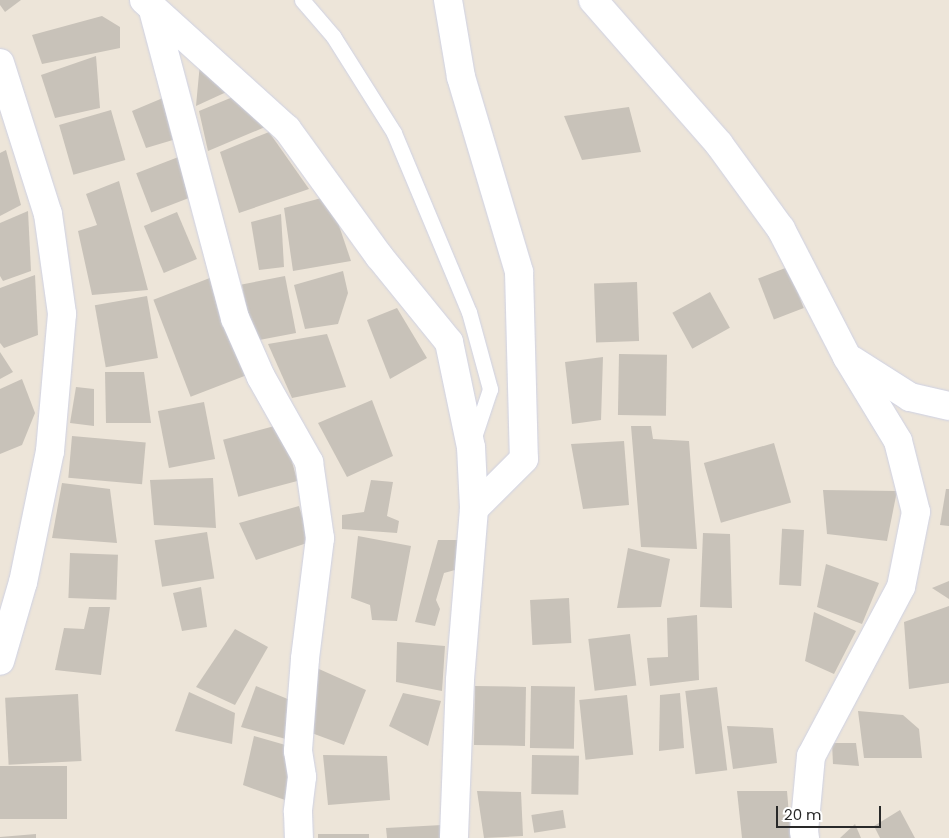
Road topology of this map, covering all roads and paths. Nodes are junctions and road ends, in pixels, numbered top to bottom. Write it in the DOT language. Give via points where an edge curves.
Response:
graph roads {
  1 [pos="302,0"];
  2 [pos="448,0"];
  3 [pos="593,0"];
  4 [pos="148,5"];
  5 [pos="0,63"];
  6 [pos="847,357"];
  7 [pos="949,406"];
  8 [pos="470,447"];
  9 [pos="474,509"];
  10 [pos="0,661"];
  11 [pos="299,838"];
  12 [pos="454,838"];
  13 [pos="805,838"];
  1 -- 8 [label="lane" via="333,36 394,132 469,312 490,389"];
  2 -- 9 [label="street" via="461,77 519,272 524,459"];
  3 -- 6 [label="street" via="719,144 781,230"];
  4 -- 8 [label="street" via="286,129 379,256 448,342"];
  4 -- 11 [label="street" via="235,318 261,377 309,462 320,538 298,751 302,777"];
  5 -- 10 [label="street" via="48,214 62,314 50,451 23,582"];
  6 -- 7 [label="street" via="910,397"];
  6 -- 13 [label="street" via="898,440 916,512 901,587 811,756"];
  8 -- 9 [label="street"];
  9 -- 12 [label="street" via="460,680"];
}
